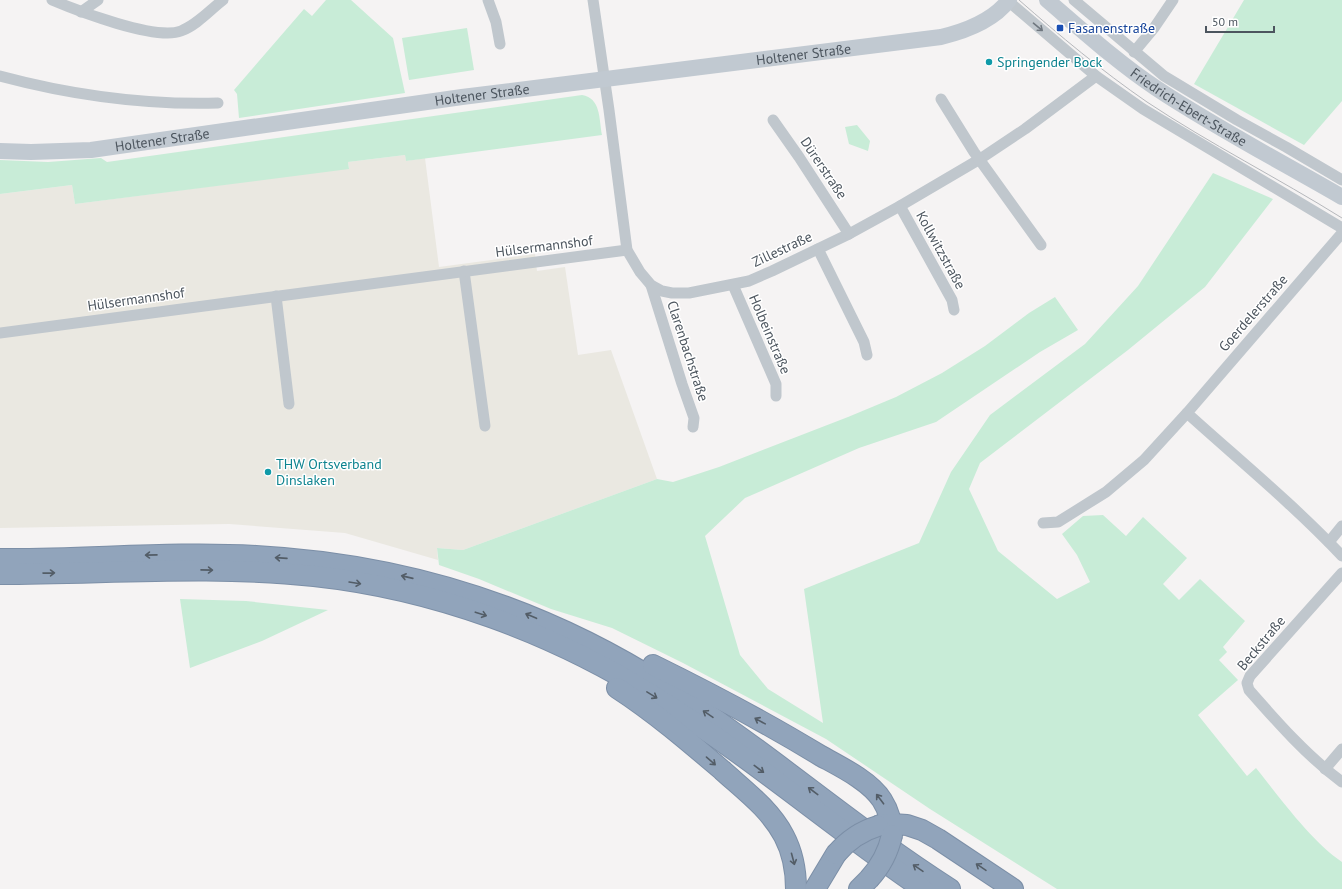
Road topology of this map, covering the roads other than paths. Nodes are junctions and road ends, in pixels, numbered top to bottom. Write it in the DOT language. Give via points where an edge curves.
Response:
graph roads {
  1 [pos="52,0"];
  2 [pos="98,0"];
  3 [pos="223,0"];
  4 [pos="488,0"];
  5 [pos="593,0"];
  6 [pos="1006,0"];
  7 [pos="1047,0"];
  8 [pos="1074,0"];
  9 [pos="1173,0"];
  10 [pos="81,12"];
  11 [pos="500,44"];
  12 [pos="1134,52"];
  13 [pos="0,76"];
  14 [pos="1096,76"];
  15 [pos="605,79"];
  16 [pos="941,99"];
  17 [pos="218,103"];
  18 [pos="773,120"];
  19 [pos="0,151"];
  20 [pos="980,159"];
  21 [pos="1342,180"];
  22 [pos="1342,197"];
  23 [pos="900,206"];
  24 [pos="1342,228"];
  25 [pos="1342,232"];
  26 [pos="849,234"];
  27 [pos="1041,245"];
  28 [pos="818,249"];
  29 [pos="627,250"];
  30 [pos="464,271"];
  31 [pos="733,285"];
  32 [pos="651,286"];
  33 [pos="276,296"];
  34 [pos="954,310"];
  35 [pos="0,333"];
  36 [pos="867,355"];
  37 [pos="776,396"];
  38 [pos="289,404"];
  39 [pos="1187,413"];
  40 [pos="485,426"];
  41 [pos="693,427"];
  42 [pos="1043,523"];
  43 [pos="1342,526"];
  44 [pos="1329,542"];
  45 [pos="1342,556"];
  46 [pos="5,566"];
  47 [pos="1342,573"];
  48 [pos="518,627"];
  49 [pos="566,631"];
  50 [pos="1342,749"];
  51 [pos="1325,770"];
  52 [pos="1342,782"];
  53 [pos="887,828"];
  54 [pos="864,884"];
  55 [pos="796,889"];
  56 [pos="815,889"];
  57 [pos="923,889"];
  58 [pos="950,889"];
  59 [pos="1013,889"];
  1 -- 10 [label="street"];
  2 -- 10 [label="street"];
  3 -- 10 [label="street" via="194,24 181,31 167,34"];
  4 -- 11 [label="street"];
  5 -- 15 [label="street"];
  6 -- 14 [label="street, one-way"];
  6 -- 15 [label="street, Holtener Straße" via="986,20 941,38"];
  7 -- 22 [label="street, Friedrich-Ebert-Straße" via="1108,52 1155,87"];
  8 -- 12 [label="street, Friedrich-Ebert-Straße"];
  9 -- 12 [label="street"];
  12 -- 21 [label="street, Friedrich-Ebert-Straße" via="1164,76 1196,96"];
  13 -- 17 [label="street" via="122,99 183,104"];
  14 -- 20 [label="street, Zillestraße"];
  14 -- 24 [label="street" via="1143,108"];
  15 -- 19 [label="street, Holtener Straße" via="91,150"];
  15 -- 29 [label="street"];
  16 -- 20 [label="street"];
  18 -- 26 [label="street, Dürerstraße"];
  20 -- 23 [label="street, Zillestraße"];
  20 -- 27 [label="street"];
  23 -- 26 [label="street, Zillestraße"];
  23 -- 34 [label="street, Kollwitzstraße" via="952,300"];
  25 -- 39 [label="street, Goerdelerstraße"];
  26 -- 28 [label="street, Zillestraße"];
  28 -- 31 [label="street, Zillestraße" via="749,281"];
  28 -- 36 [label="street" via="864,342"];
  29 -- 30 [label="street, Hülsermannshof"];
  29 -- 32 [label="street"];
  30 -- 33 [label="street, Hülsermannshof"];
  30 -- 40 [label="street"];
  31 -- 32 [label="street, Zillestraße" via="689,293 672,293"];
  31 -- 37 [label="street, Holbeinstraße" via="776,384"];
  32 -- 41 [label="street, Clarenbachstraße" via="694,418"];
  33 -- 35 [label="street, Hülsermannshof"];
  33 -- 38 [label="street"];
  39 -- 42 [label="street, Goerdelerstraße" via="1144,460 1106,492 1058,522"];
  39 -- 44 [label="street"];
  43 -- 44 [label="street"];
  44 -- 45 [label="street"];
  46 -- 48 [label="highway, one-way" via="254,571 316,576 432,599"];
  49 -- 46 [label="highway, one-way" via="493,602 435,584 320,561 198,555"];
  47 -- 51 [label="street, Beckstraße" via="1250,676 1247,683 1287,734"];
  48 -- 55 [label="highway, one-way" via="623,692 691,744 764,809 776,823 790,850"];
  48 -- 57 [label="highway, one-way" via="560,644 656,697"];
  53 -- 49 [label="highway, one-way" via="888,812 882,800 856,777 734,706 622,650"];
  58 -- 49 [label="highway, one-way" via="717,720 615,656"];
  50 -- 51 [label="street"];
  51 -- 52 [label="street, Beckstraße"];
  53 -- 54 [label="highway, bridge" via="890,848 884,860"];
  53 -- 56 [label="highway, bridge" via="866,829 854,836 836,854"];
  59 -- 53 [label="highway, one-way" via="922,830 907,825"];
}
